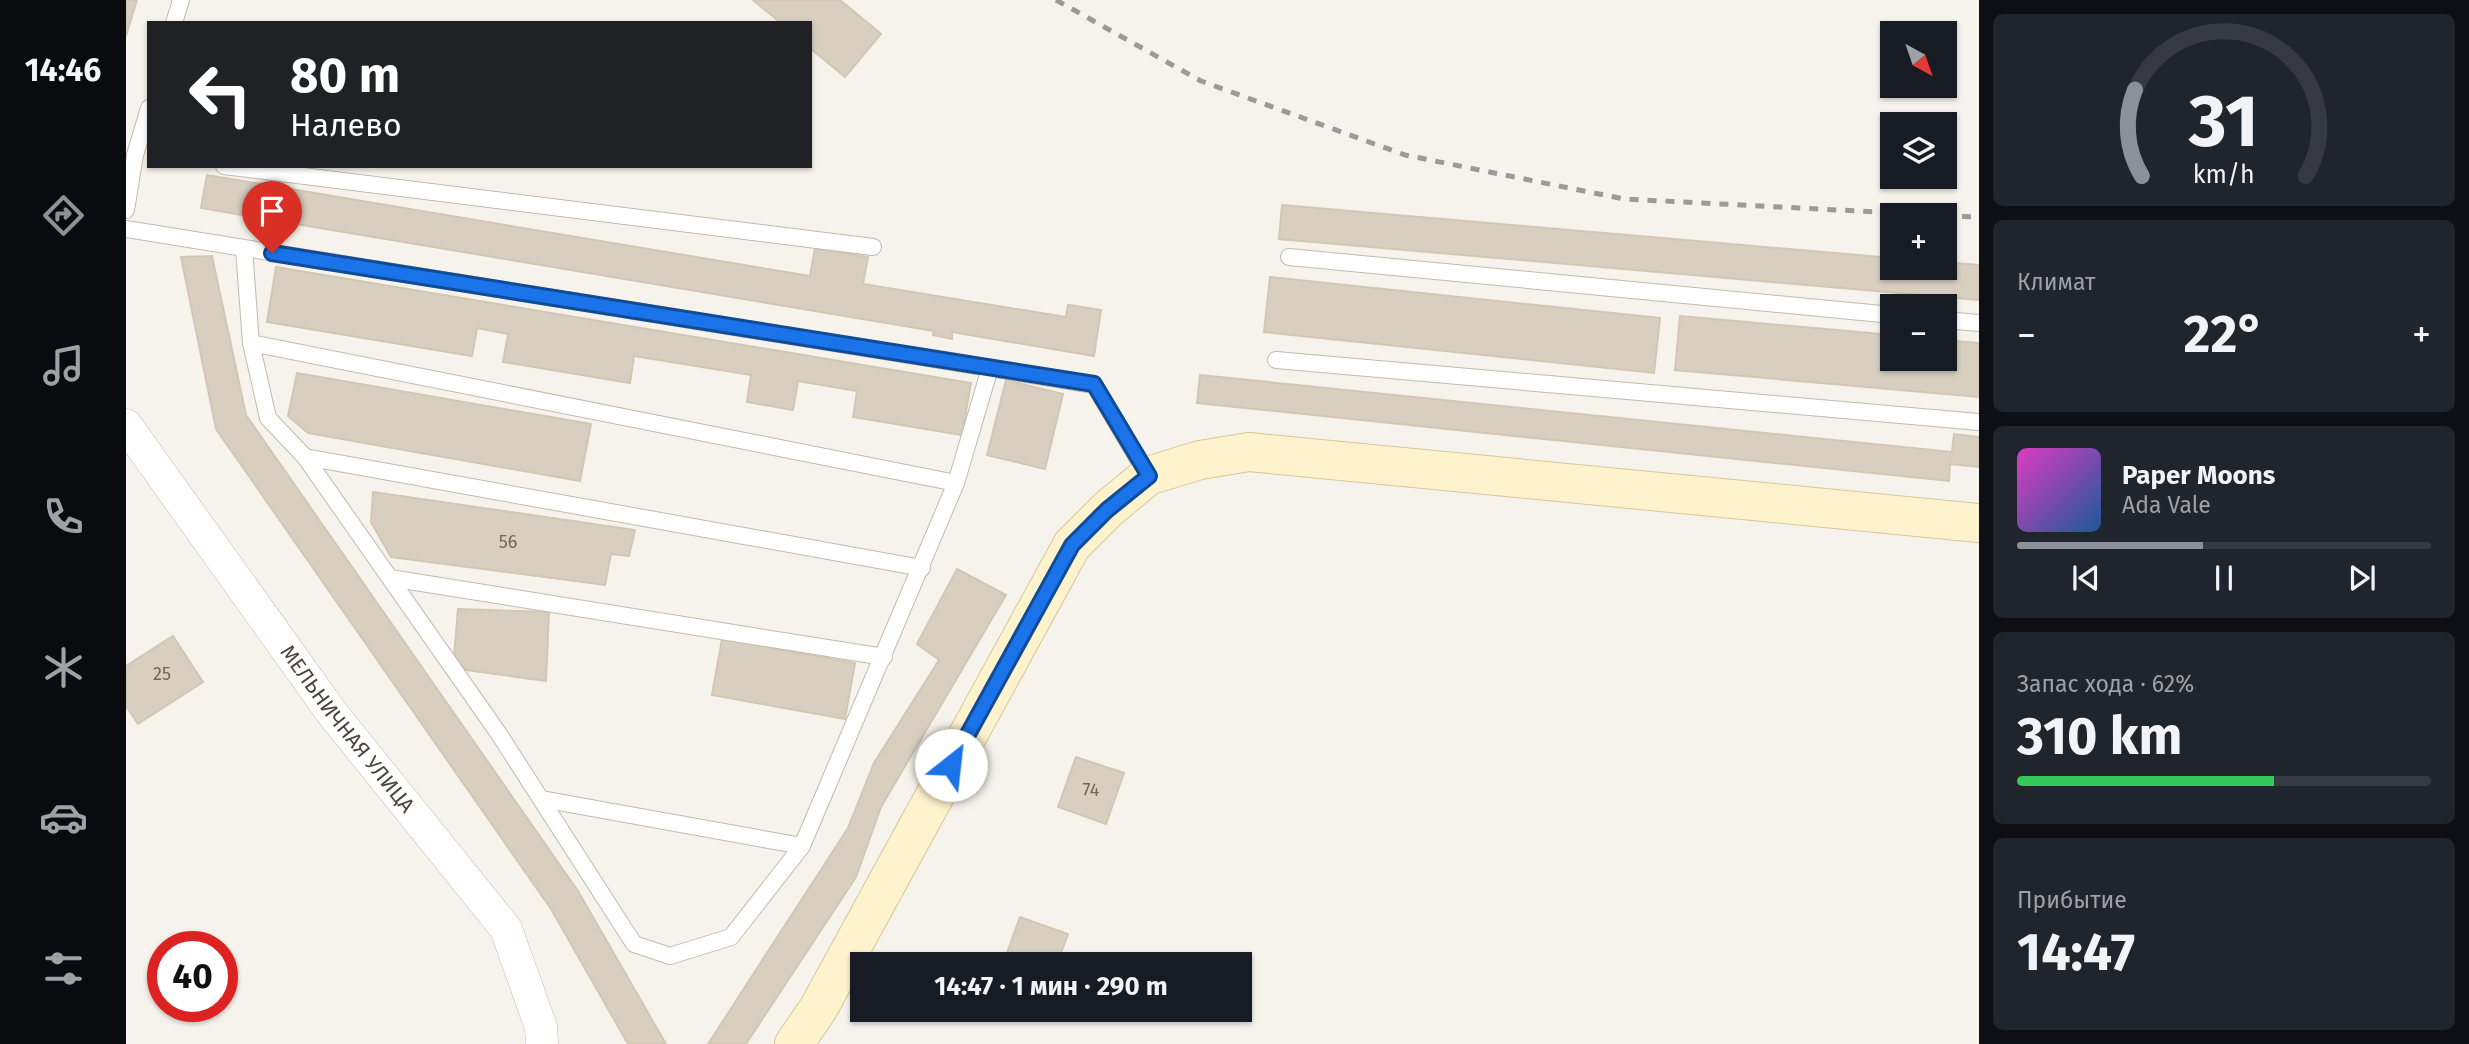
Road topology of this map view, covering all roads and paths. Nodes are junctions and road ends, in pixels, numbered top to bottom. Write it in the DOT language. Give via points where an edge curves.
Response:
graph roads {
  1 [pos="181,0"];
  2 [pos="175,21"];
  3 [pos="147,122"];
  4 [pos="142,156"];
  5 [pos="240,168"];
  6 [pos="126,210"];
  7 [pos="126,229"];
  8 [pos="873,247"];
  9 [pos="244,249"];
  10 [pos="1289,257"];
  11 [pos="1880,314"];
  12 [pos="1957,321"];
  13 [pos="1979,323"];
  14 [pos="251,343"];
  15 [pos="1276,360"];
  16 [pos="990,368"];
  17 [pos="1979,422"];
  18 [pos="126,425"];
  19 [pos="305,457"];
  20 [pos="1149,476"];
  21 [pos="956,483"];
  22 [pos="1979,523"];
  23 [pos="922,568"];
  24 [pos="390,578"];
  25 [pos="884,657"];
  26 [pos="547,800"];
  27 [pos="802,846"];
  28 [pos="542,1044"];
  29 [pos="794,1044"];
  1 -- 2 [label="lane"];
  3 -- 4 [label="lane"];
  4 -- 6 [label="lane"];
  5 -- 8 [label="lane"];
  7 -- 9 [label="lane"];
  9 -- 14 [label="lane"];
  9 -- 16 [label="lane"];
  10 -- 11 [label="lane"];
  12 -- 13 [label="lane"];
  14 -- 19 [label="lane" via="268,418"];
  14 -- 21 [label="lane"];
  15 -- 17 [label="lane"];
  16 -- 20 [label="lane" via="1094,384"];
  16 -- 21 [label="lane"];
  18 -- 28 [label="street, МЕЛЬНИЧНАЯ УЛИЦА" via="332,713 506,929 541,1027"];
  19 -- 23 [label="lane"];
  19 -- 24 [label="lane"];
  20 -- 22 [label="street" via="1200,460 1249,452"];
  20 -- 29 [label="street" via="1072,545 818,1009"];
  21 -- 23 [label="lane"];
  23 -- 25 [label="lane"];
  24 -- 25 [label="lane"];
  24 -- 27 [label="lane" via="499,733 634,944 670,956 731,937"];
  25 -- 27 [label="lane"];
  26 -- 27 [label="lane"];
}
